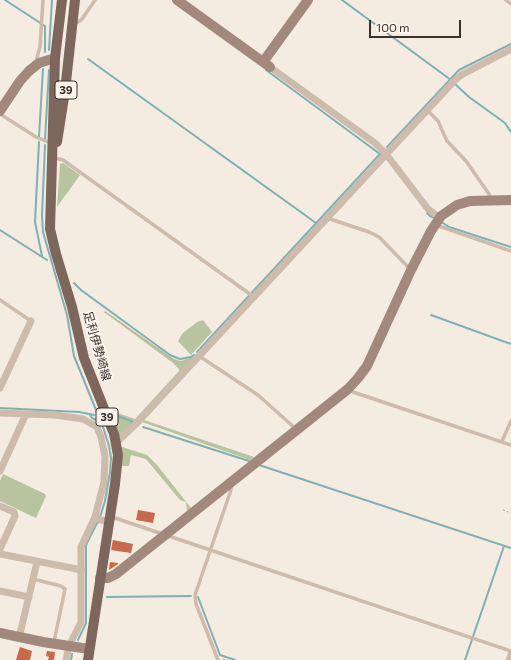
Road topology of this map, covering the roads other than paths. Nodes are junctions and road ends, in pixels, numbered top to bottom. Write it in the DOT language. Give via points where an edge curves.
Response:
graph roads {
  1 [pos="43,0"];
  2 [pos="62,0"];
  3 [pos="75,0"];
  4 [pos="95,0"];
  5 [pos="177,0"];
  6 [pos="308,0"];
  7 [pos="506,0"];
  8 [pos="511,4"];
  9 [pos="72,22"];
  10 [pos="511,49"];
  11 [pos="55,58"];
  12 [pos="39,63"];
  13 [pos="267,64"];
  14 [pos="67,70"];
  15 [pos="427,110"];
  16 [pos="0,113"];
  17 [pos="52,143"];
  18 [pos="386,154"];
  19 [pos="55,158"];
  20 [pos="51,180"];
  21 [pos="491,200"];
  22 [pos="511,200"];
  23 [pos="327,218"];
  24 [pos="438,221"];
  25 [pos="511,251"];
  26 [pos="411,270"];
  27 [pos="254,297"];
  28 [pos="0,300"];
  29 [pos="31,321"];
  30 [pos="199,356"];
  31 [pos="0,388"];
  32 [pos="348,388"];
  33 [pos="0,413"];
  34 [pos="26,414"];
  35 [pos="511,421"];
  36 [pos="296,430"];
  37 [pos="502,441"];
  38 [pos="116,443"];
  39 [pos="511,445"];
  40 [pos="0,471"];
  41 [pos="231,481"];
  42 [pos="0,506"];
  43 [pos="102,519"];
  44 [pos="166,534"];
  45 [pos="0,549"];
  46 [pos="210,551"];
  47 [pos="0,554"];
  48 [pos="37,562"];
  49 [pos="82,570"];
  50 [pos="100,578"];
  51 [pos="33,580"];
  52 [pos="0,591"];
  53 [pos="29,597"];
  54 [pos="0,632"];
  55 [pos="19,638"];
  56 [pos="54,644"];
  57 [pos="69,646"];
  58 [pos="89,649"];
  59 [pos="511,651"];
  60 [pos="511,655"];
  61 [pos="66,660"];
  62 [pos="88,660"];
  63 [pos="218,660"];
  64 [pos="509,660"];
  1 -- 12 [label="lane" via="40,47 37,56"];
  2 -- 11 [label="main road, 足利伊勢崎線 / 39"];
  3 -- 9 [label="main road, 足利伊勢崎線 / 39"];
  4 -- 9 [label="lane" via="82,19"];
  5 -- 13 [label="street"];
  6 -- 13 [label="street"];
  7 -- 8 [label="lane"];
  9 -- 11 [label="main road" via="65,51"];
  9 -- 14 [label="main road, 足利伊勢崎線 / 39"];
  10 -- 15 [label="street" via="463,74"];
  11 -- 12 [label="street"];
  11 -- 14 [label="main road"];
  11 -- 17 [label="main road, 足利伊勢崎線 / 39"];
  12 -- 16 [label="street" via="24,76"];
  13 -- 18 [label="street" via="375,143"];
  14 -- 19 [label="main road, 足利伊勢崎線 / 39"];
  15 -- 18 [label="street"];
  15 -- 21 [label="lane" via="438,121 448,141 466,161"];
  16 -- 17 [label="lane" via="36,137"];
  17 -- 20 [label="main road, 足利伊勢崎線 / 39"];
  18 -- 23 [label="street"];
  18 -- 24 [label="street"];
  19 -- 20 [label="main road, 足利伊勢崎線 / 39"];
  19 -- 27 [label="lane" via="63,160"];
  20 -- 38 [label="main road, 足利伊勢崎線 / 39" via="52,239 87,368"];
  21 -- 22 [label="street"];
  21 -- 24 [label="street" via="462,204"];
  23 -- 26 [label="lane" via="379,237"];
  23 -- 27 [label="street"];
  24 -- 25 [label="lane"];
  24 -- 26 [label="street"];
  26 -- 32 [label="street" via="367,366"];
  27 -- 30 [label="street"];
  28 -- 29 [label="lane"];
  29 -- 31 [label="street"];
  30 -- 36 [label="lane" via="258,395"];
  30 -- 38 [label="street"];
  32 -- 36 [label="street"];
  32 -- 37 [label="lane" via="353,392"];
  33 -- 34 [label="street"];
  34 -- 40 [label="street"];
  34 -- 43 [label="street" via="79,418 97,426 104,446 106,467"];
  35 -- 37 [label="lane"];
  36 -- 41 [label="street"];
  37 -- 39 [label="lane"];
  38 -- 43 [label="main road, 足利伊勢崎線 / 39" via="118,464"];
  41 -- 44 [label="street"];
  41 -- 46 [label="lane" via="231,490"];
  42 -- 45 [label="street" via="14,512 15,516"];
  43 -- 44 [label="lane" via="118,518"];
  43 -- 49 [label="street" via="82,544"];
  43 -- 50 [label="main road, 足利伊勢崎線 / 39"];
  44 -- 46 [label="lane"];
  44 -- 50 [label="street" via="116,574"];
  46 -- 59 [label="lane"];
  46 -- 63 [label="lane" via="195,600"];
  47 -- 48 [label="street"];
  48 -- 49 [label="street"];
  48 -- 51 [label="street"];
  49 -- 57 [label="street" via="81,622"];
  50 -- 58 [label="main road, 足利伊勢崎線 / 39"];
  51 -- 53 [label="street"];
  51 -- 56 [label="lane" via="65,589"];
  52 -- 53 [label="street"];
  53 -- 55 [label="street"];
  54 -- 55 [label="street"];
  55 -- 56 [label="street"];
  56 -- 57 [label="street"];
  57 -- 58 [label="street"];
  57 -- 61 [label="street"];
  58 -- 62 [label="main road, 足利伊勢崎線 / 39"];
  60 -- 64 [label="street"];
}
